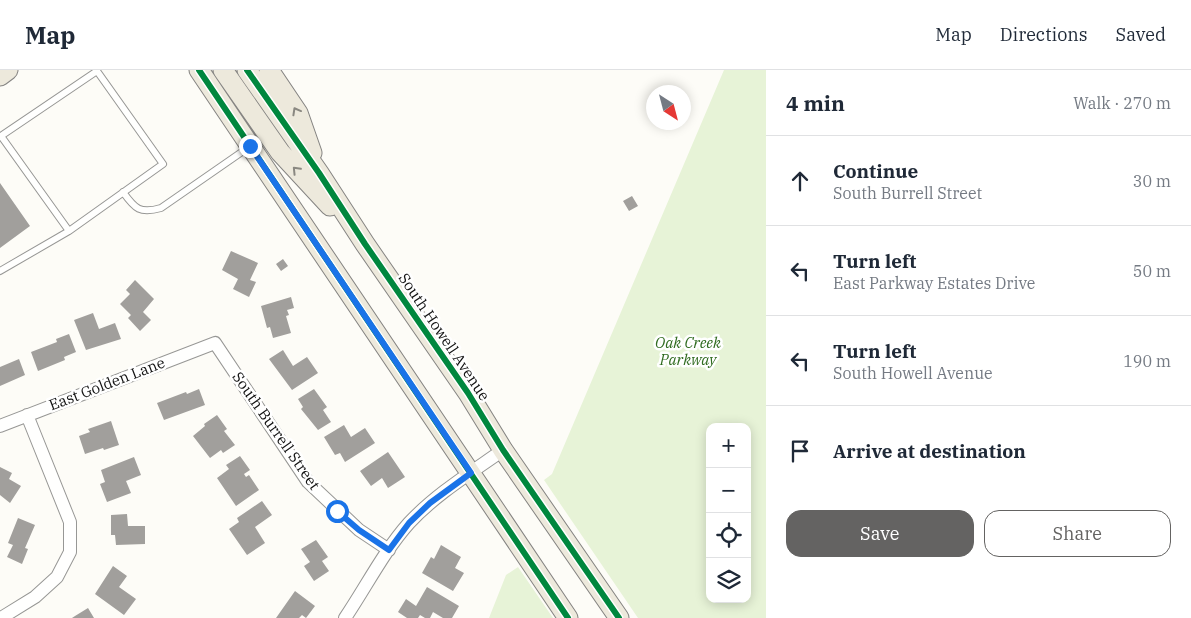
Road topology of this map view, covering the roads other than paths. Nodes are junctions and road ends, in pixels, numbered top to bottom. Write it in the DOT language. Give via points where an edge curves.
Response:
graph roads {
  1 [pos="8,70"];
  2 [pos="199,70"];
  3 [pos="224,70"];
  4 [pos="247,70"];
  5 [pos="269,70"];
  6 [pos="0,76"];
  7 [pos="1,136"];
  8 [pos="250,146"];
  9 [pos="319,172"];
  10 [pos="123,192"];
  11 [pos="69,230"];
  12 [pos="365,244"];
  13 [pos="0,271"];
  14 [pos="215,343"];
  15 [pos="27,415"];
  16 [pos="0,426"];
  17 [pos="503,450"];
  18 [pos="471,473"];
  19 [pos="389,550"];
  20 [pos="1,618"];
  21 [pos="345,618"];
  22 [pos="568,618"];
  23 [pos="619,618"];
  1 -- 6 [label="main road"];
  2 -- 8 [label="main road"];
  12 -- 3 [label="main road, one-way" via="280,152"];
  4 -- 9 [label="main road, South Howell Avenue"];
  9 -- 5 [label="main road, one-way" via="298,113"];
  7 -- 10 [label="lane" via="97,71 163,164"];
  7 -- 11 [label="lane"];
  8 -- 10 [label="lane" via="161,208 140,210"];
  8 -- 18 [label="main road"];
  9 -- 12 [label="main road, South Howell Avenue"];
  10 -- 11 [label="lane"];
  11 -- 13 [label="lane"];
  12 -- 17 [label="main road, South Howell Avenue" via="468,393"];
  14 -- 15 [label="street, East Golden Lane"];
  14 -- 19 [label="street, South Burrell Street" via="308,482 359,530"];
  15 -- 16 [label="street, East Golden Lane"];
  15 -- 20 [label="street" via="70,522 70,552 57,577 35,597"];
  17 -- 18 [label="street"];
  17 -- 23 [label="main road, South Howell Avenue"];
  18 -- 19 [label="street" via="416,516"];
  18 -- 22 [label="main road"];
  19 -- 21 [label="street"];
}
